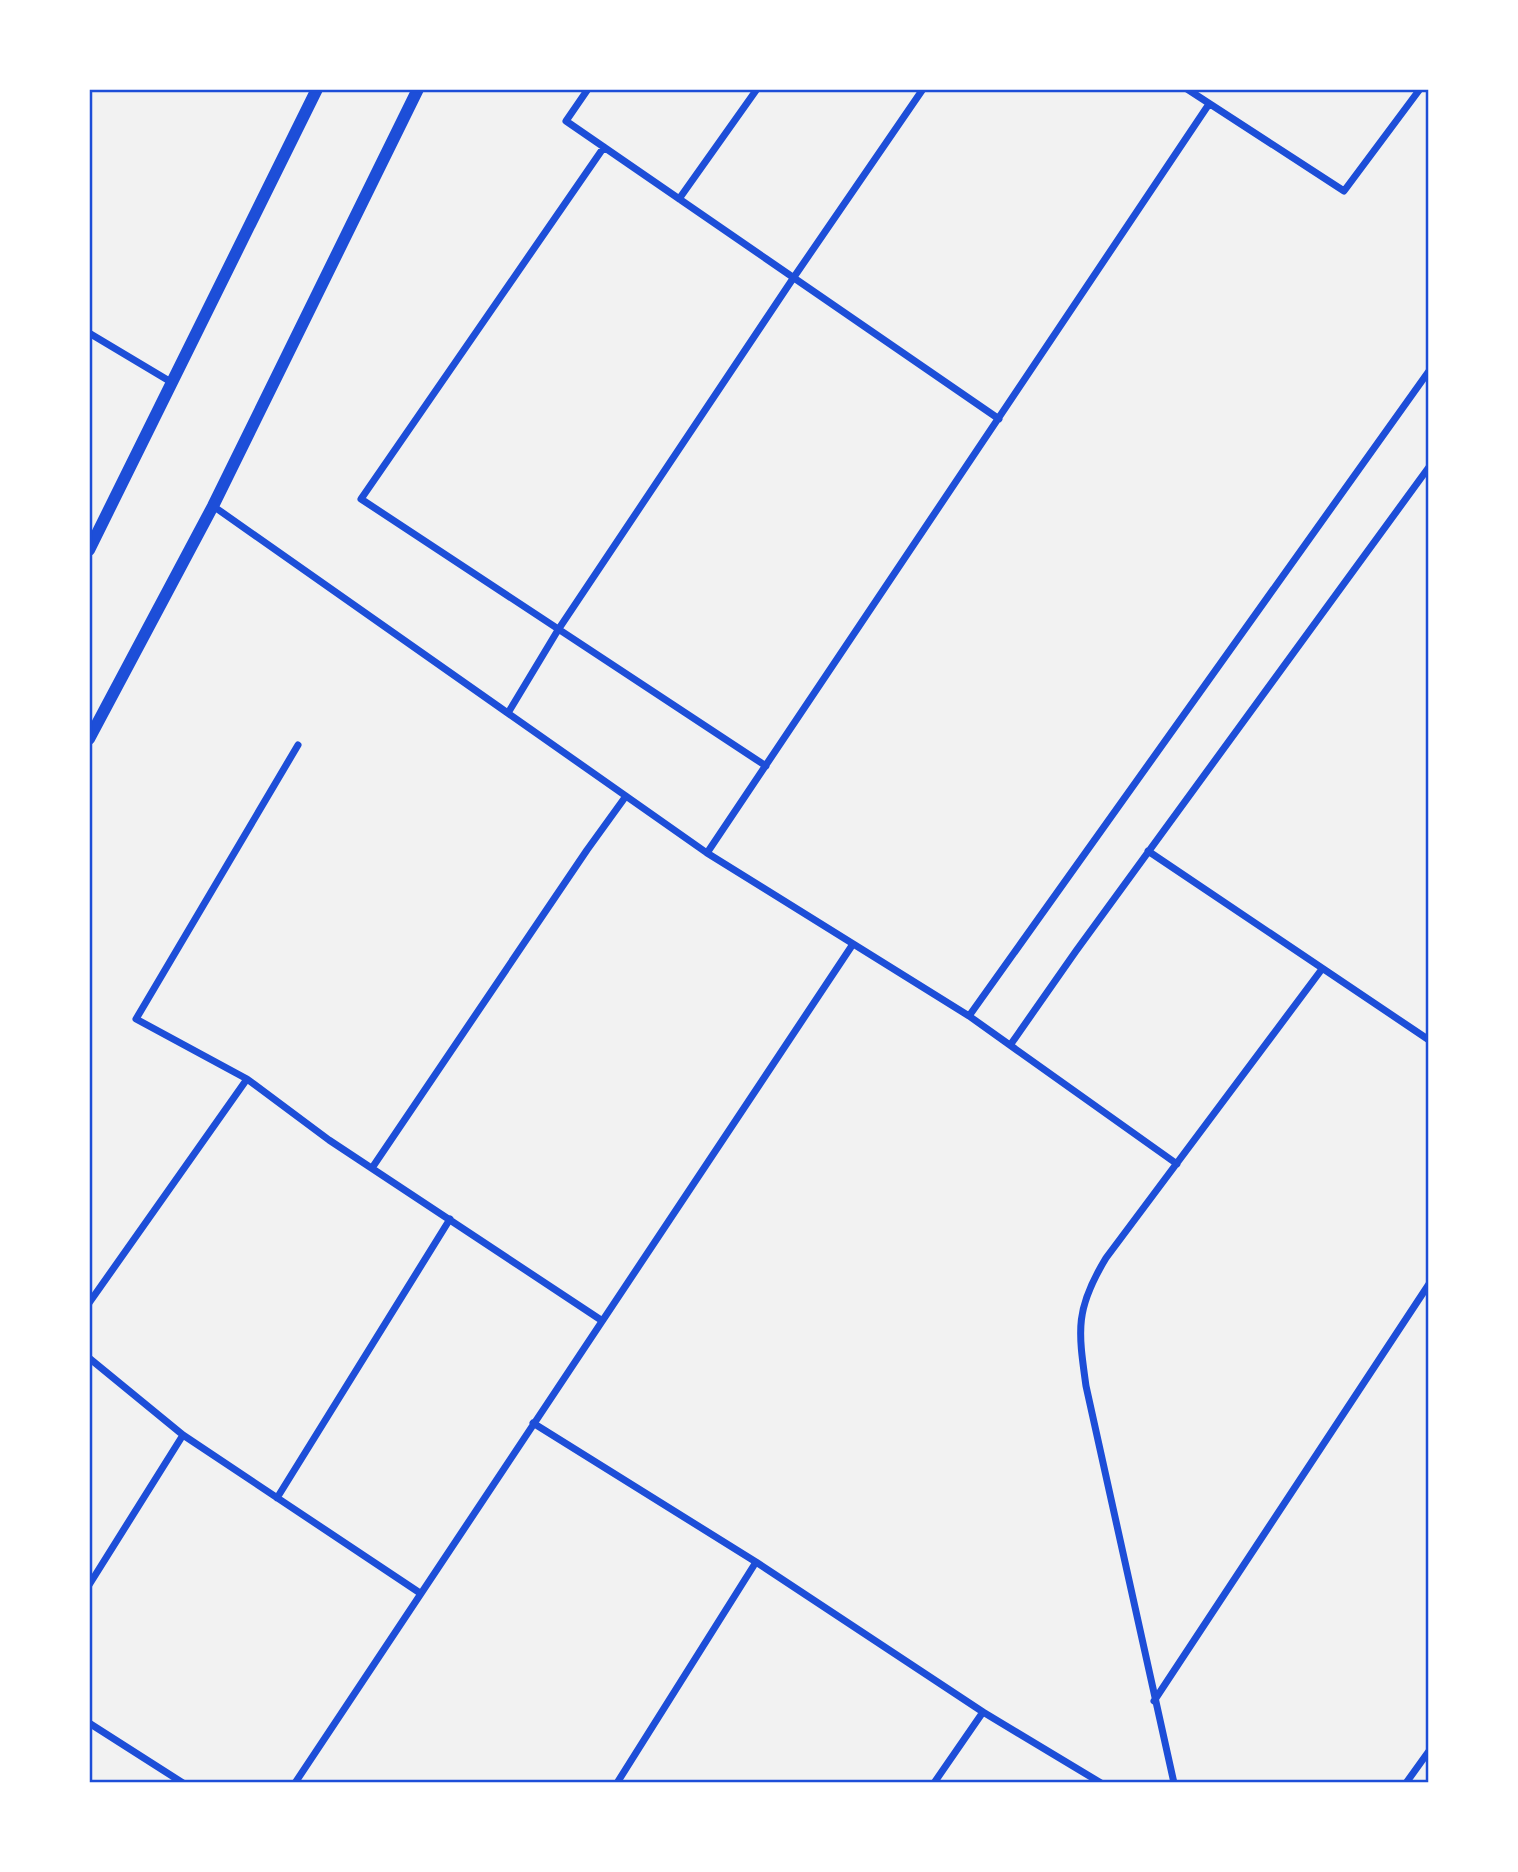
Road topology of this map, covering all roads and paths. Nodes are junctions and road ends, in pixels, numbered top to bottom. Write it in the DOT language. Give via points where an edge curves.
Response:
graph roads {
  1 [pos="317,89"];
  2 [pos="418,89"];
  3 [pos="588,89"];
  4 [pos="757,89"];
  5 [pos="923,89"];
  6 [pos="1187,89"];
  7 [pos="1420,89"];
  8 [pos="1209,104"];
  9 [pos="604,147"];
  10 [pos="679,199"];
  11 [pos="794,277"];
  12 [pos="89,333"];
  13 [pos="1429,371"];
  14 [pos="171,382"];
  15 [pos="999,419"];
  16 [pos="1429,467"];
  17 [pos="213,506"];
  18 [pos="89,550"];
  19 [pos="558,630"];
  20 [pos="508,713"];
  21 [pos="89,739"];
  22 [pos="298,745"];
  23 [pos="766,766"];
  24 [pos="626,796"];
  25 [pos="1148,851"];
  26 [pos="707,853"];
  27 [pos="853,944"];
  28 [pos="1322,969"];
  29 [pos="969,1016"];
  30 [pos="1429,1040"];
  31 [pos="1010,1044"];
  32 [pos="247,1079"];
  33 [pos="1177,1164"];
  34 [pos="372,1168"];
  35 [pos="450,1219"];
  36 [pos="1429,1284"];
  37 [pos="89,1303"];
  38 [pos="601,1320"];
  39 [pos="89,1358"];
  40 [pos="533,1423"];
  41 [pos="183,1435"];
  42 [pos="277,1498"];
  43 [pos="756,1562"];
  44 [pos="89,1585"];
  45 [pos="420,1593"];
  46 [pos="1154,1700"];
  47 [pos="983,1712"];
  48 [pos="89,1723"];
  49 [pos="1429,1751"];
  50 [pos="179,1782"];
  51 [pos="295,1783"];
  52 [pos="617,1783"];
  53 [pos="934,1783"];
  54 [pos="1101,1783"];
  55 [pos="1174,1783"];
  56 [pos="1406,1783"];
  1 -- 14 [label="street"];
  2 -- 17 [label="street"];
  3 -- 9 [label="street" via="566,121"];
  4 -- 10 [label="street"];
  5 -- 11 [label="street"];
  6 -- 8 [label="street"];
  7 -- 8 [label="street" via="1344,191"];
  8 -- 15 [label="street"];
  9 -- 10 [label="street"];
  9 -- 19 [label="street" via="361,499"];
  10 -- 11 [label="street"];
  11 -- 15 [label="street"];
  11 -- 19 [label="street"];
  12 -- 14 [label="street"];
  13 -- 29 [label="street"];
  14 -- 18 [label="street"];
  15 -- 23 [label="street"];
  16 -- 25 [label="street"];
  17 -- 20 [label="street"];
  17 -- 21 [label="street"];
  19 -- 20 [label="street"];
  19 -- 23 [label="street"];
  20 -- 24 [label="street"];
  22 -- 32 [label="street" via="136,1019"];
  23 -- 26 [label="street"];
  24 -- 26 [label="street"];
  24 -- 34 [label="street"];
  25 -- 28 [label="street"];
  25 -- 31 [label="street"];
  26 -- 27 [label="street"];
  27 -- 29 [label="street"];
  27 -- 38 [label="street"];
  28 -- 30 [label="street"];
  28 -- 33 [label="street"];
  29 -- 31 [label="street"];
  31 -- 33 [label="street"];
  32 -- 34 [label="street"];
  32 -- 37 [label="street"];
  33 -- 46 [label="street" via="1092,1281 1080,1322 1086,1386"];
  34 -- 35 [label="street"];
  35 -- 38 [label="street"];
  35 -- 42 [label="street"];
  36 -- 46 [label="street"];
  38 -- 40 [label="street"];
  39 -- 41 [label="street"];
  40 -- 43 [label="street"];
  40 -- 45 [label="street"];
  41 -- 42 [label="street"];
  41 -- 44 [label="street"];
  42 -- 45 [label="street"];
  43 -- 47 [label="street"];
  43 -- 52 [label="street"];
  45 -- 51 [label="street"];
  46 -- 55 [label="street"];
  47 -- 53 [label="street"];
  47 -- 54 [label="street"];
  48 -- 50 [label="street"];
  49 -- 56 [label="street"];
}
